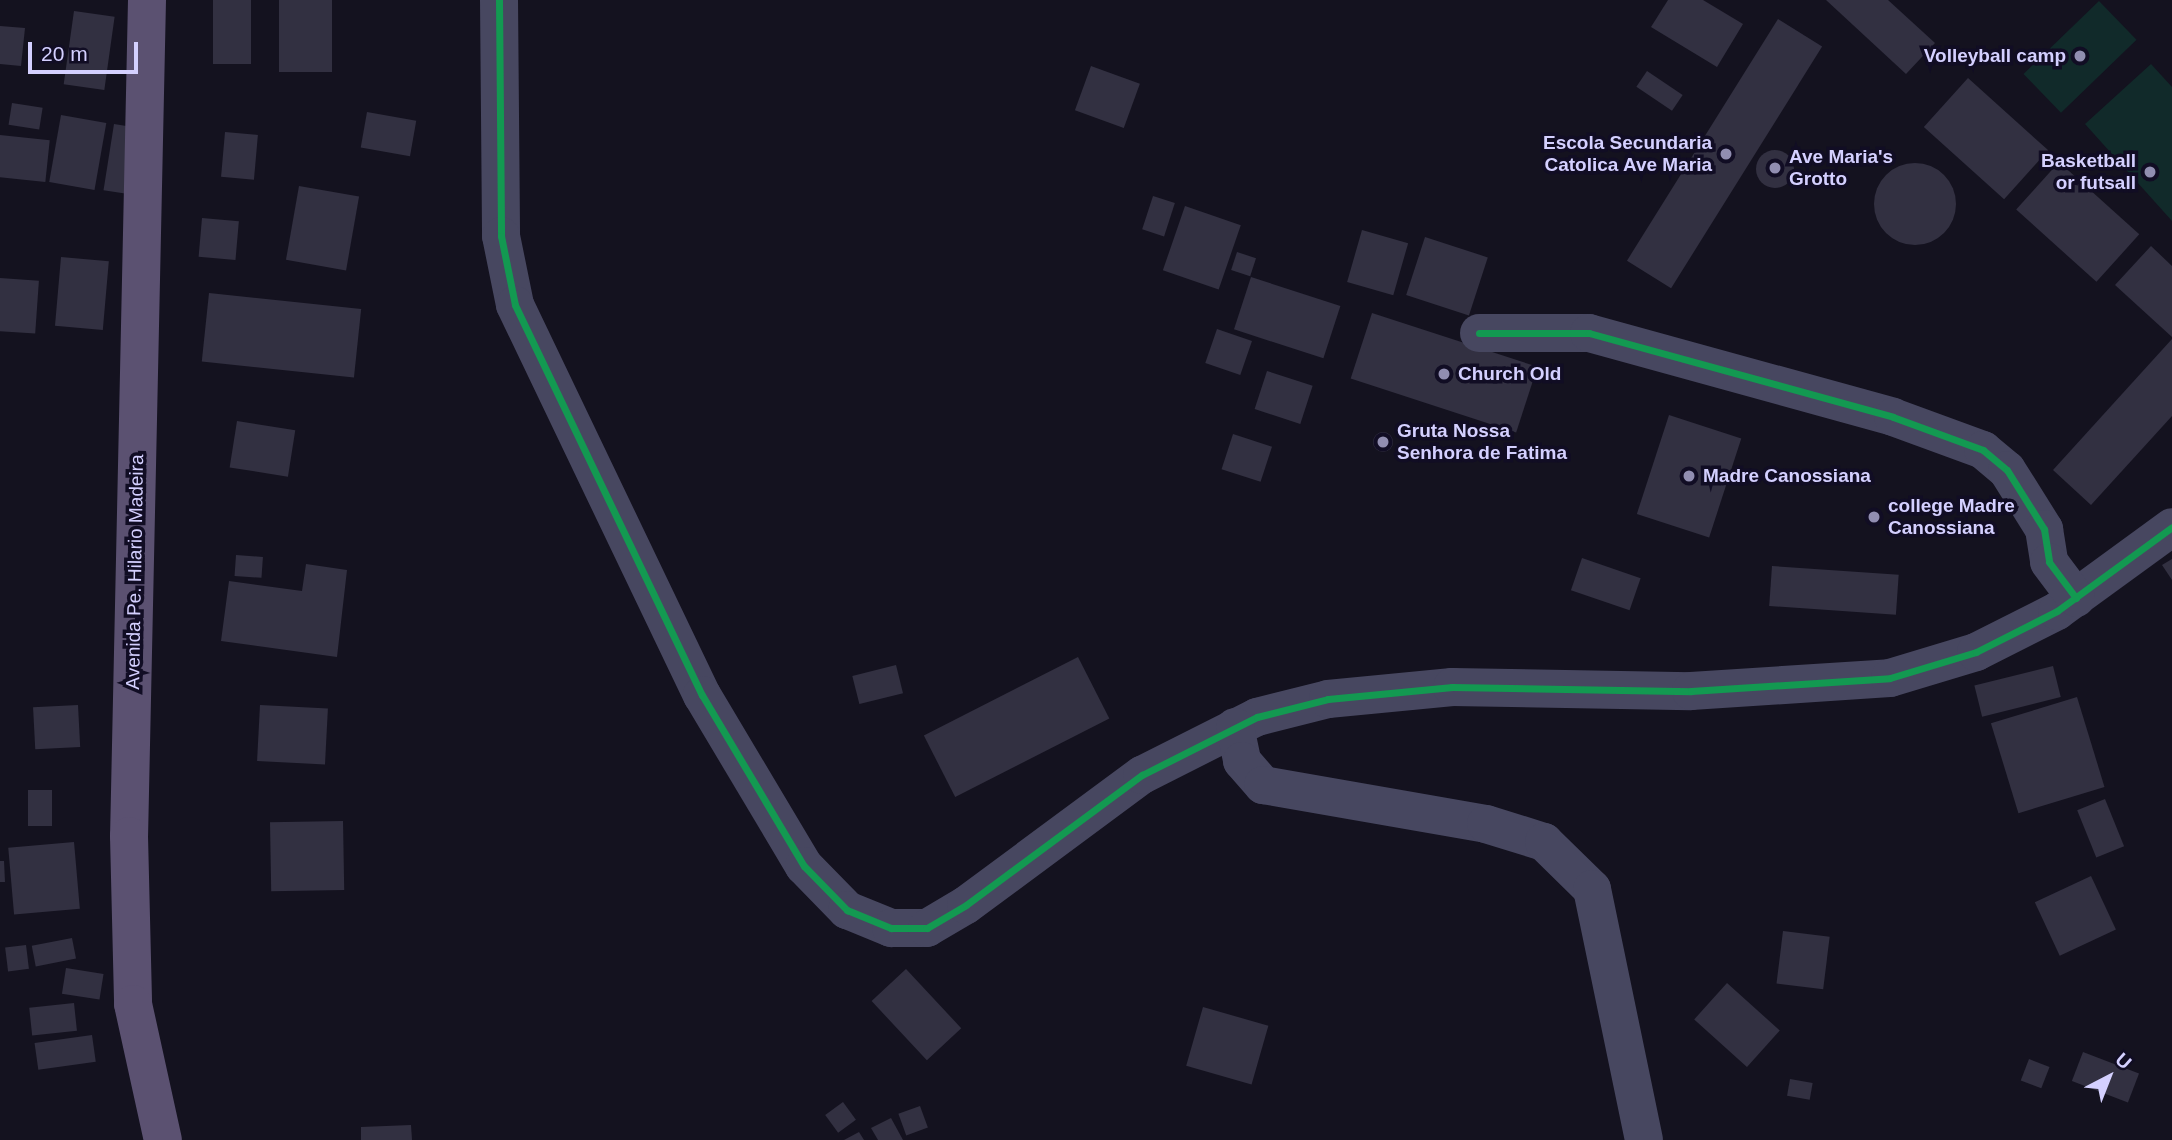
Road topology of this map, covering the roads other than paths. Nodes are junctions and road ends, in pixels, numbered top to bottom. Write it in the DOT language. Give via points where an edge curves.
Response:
graph roads {
  1 [pos="147,0"];
  2 [pos="499,0"];
  3 [pos="1479,333"];
  4 [pos="2172,527"];
  5 [pos="2076,598"];
  6 [pos="1235,727"];
  7 [pos="163,1140"];
  8 [pos="1644,1140"];
  1 -- 7 [label="main road, Avenida Pe. Hilario Madeira" via="129,836 133,1004"];
  2 -- 6 [label="street" via="501,236 515,305 702,695 804,866 847,909 891,928 927,928 1142,775"];
  3 -- 5 [label="street" via="1589,333 1893,416 1983,450 2007,470 2044,529 2049,562"];
  4 -- 5 [label="street"];
  5 -- 6 [label="street" via="1976,652 1890,678 1691,691 1452,687 1328,699"];
  6 -- 8 [label="street" via="1242,761 1263,785 1486,824 1532,839 1592,889"];
}
